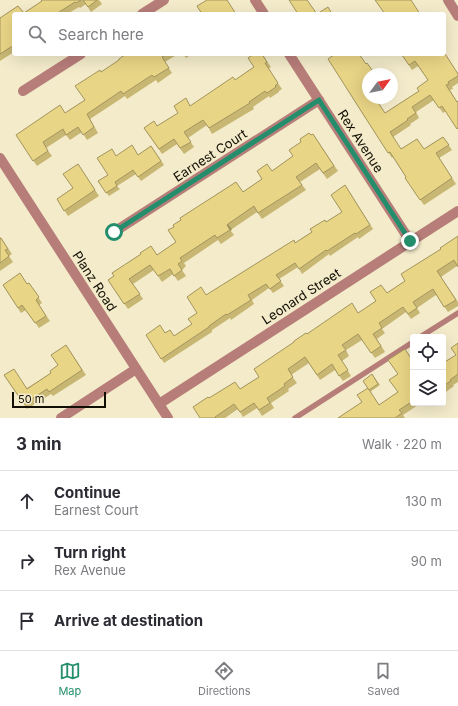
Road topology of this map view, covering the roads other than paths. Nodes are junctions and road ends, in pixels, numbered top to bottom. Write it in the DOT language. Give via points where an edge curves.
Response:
graph roads {
  1 [pos="164,0"];
  2 [pos="254,0"];
  3 [pos="448,0"];
  4 [pos="145,12"];
  5 [pos="263,12"];
  6 [pos="457,12"];
  7 [pos="78,56"];
  8 [pos="290,56"];
  9 [pos="23,91"];
  10 [pos="319,100"];
  11 [pos="0,158"];
  12 [pos="458,210"];
  13 [pos="114,232"];
  14 [pos="410,241"];
  15 [pos="458,312"];
  16 [pos="425,334"];
  17 [pos="410,344"];
  18 [pos="136,369"];
  19 [pos="159,404"];
  20 [pos="61,418"];
  21 [pos="168,418"];
  22 [pos="295,418"];
  1 -- 4 [label="street"];
  2 -- 5 [label="street"];
  3 -- 6 [label="street"];
  7 -- 9 [label="street"];
  8 -- 10 [label="street, Rex Avenue"];
  10 -- 13 [label="street, Earnest Court"];
  10 -- 14 [label="street, Rex Avenue"];
  11 -- 18 [label="street, Planz Road"];
  12 -- 14 [label="street, Leonard Street"];
  14 -- 19 [label="street, Leonard Street"];
  15 -- 16 [label="lane"];
  17 -- 22 [label="lane"];
  18 -- 19 [label="street, Planz Road"];
  18 -- 20 [label="street"];
  19 -- 21 [label="street, Planz Road"];
}
